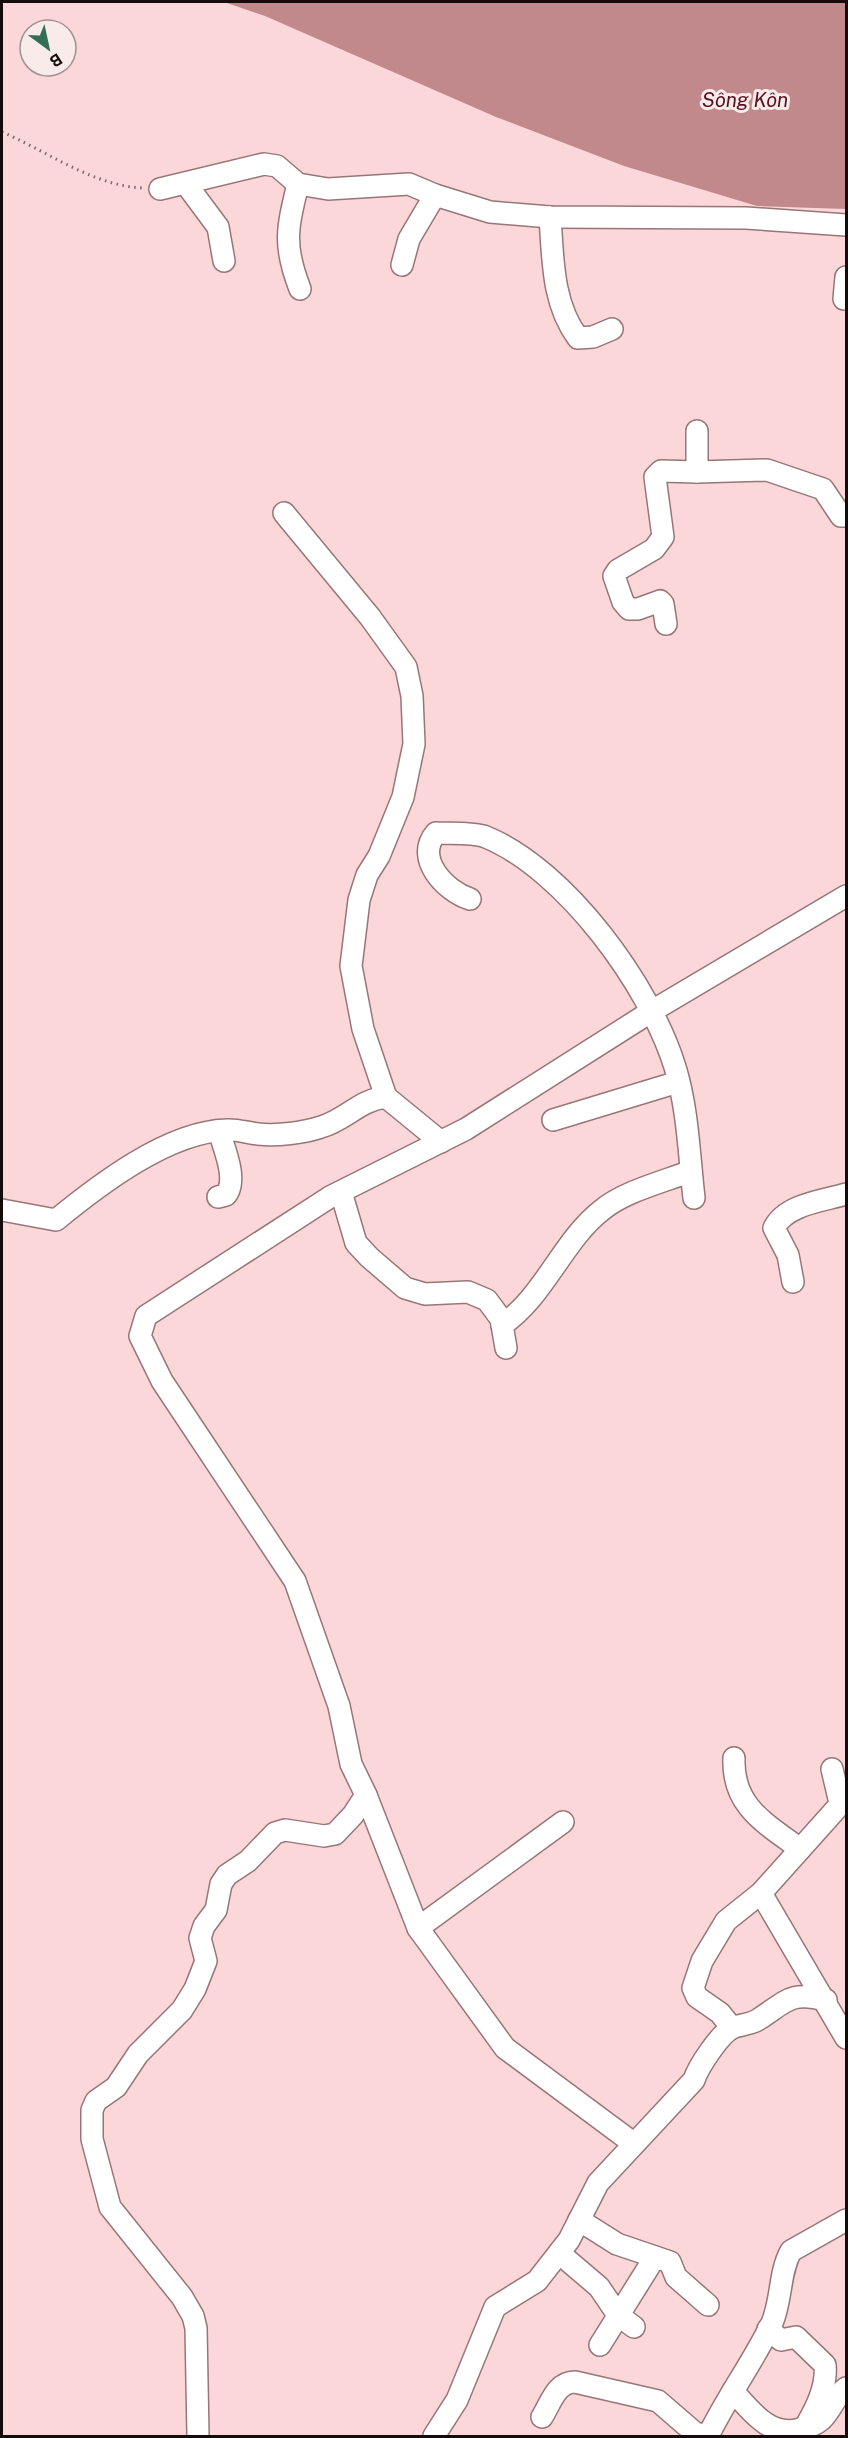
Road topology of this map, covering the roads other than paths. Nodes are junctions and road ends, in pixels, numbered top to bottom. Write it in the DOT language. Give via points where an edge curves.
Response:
graph roads {
  1 [pos="186,184"];
  2 [pos="298,184"];
  3 [pos="160,189"];
  4 [pos="435,195"];
  5 [pos="550,217"];
  6 [pos="846,225"];
  7 [pos="224,261"];
  8 [pos="402,265"];
  9 [pos="846,277"];
  10 [pos="300,289"];
  11 [pos="844,299"];
  12 [pos="612,329"];
  13 [pos="697,431"];
  14 [pos="697,472"];
  15 [pos="284,513"];
  16 [pos="846,516"];
  17 [pos="666,624"];
  18 [pos="846,896"];
  19 [pos="470,899"];
  20 [pos="652,1011"];
  21 [pos="678,1082"];
  22 [pos="386,1097"];
  23 [pos="553,1120"];
  24 [pos="219,1131"];
  25 [pos="441,1142"];
  26 [pos="691,1171"];
  27 [pos="341,1192"];
  28 [pos="846,1194"];
  29 [pos="218,1197"];
  30 [pos="693,1198"];
  31 [pos="2,1210"];
  32 [pos="793,1282"];
  33 [pos="502,1325"];
  34 [pos="506,1348"];
  35 [pos="734,1758"];
  36 [pos="832,1769"];
  37 [pos="366,1795"];
  38 [pos="843,1800"];
  39 [pos="563,1822"];
  40 [pos="800,1849"];
  41 [pos="761,1893"];
  42 [pos="418,1928"];
  43 [pos="826,2000"];
  44 [pos="732,2028"];
  45 [pos="846,2038"];
  46 [pos="633,2143"];
  47 [pos="579,2220"];
  48 [pos="846,2220"];
  49 [pos="559,2253"];
  50 [pos="655,2258"];
  51 [pos="708,2305"];
  52 [pos="626,2321"];
  53 [pos="768,2329"];
  54 [pos="600,2345"];
  55 [pos="846,2388"];
  56 [pos="733,2391"];
  57 [pos="542,2417"];
  58 [pos="805,2428"];
  59 [pos="198,2436"];
  60 [pos="434,2436"];
  1 -- 2 [label="street" via="264,164 277,166"];
  1 -- 3 [label="street"];
  1 -- 7 [label="street" via="218,227"];
  2 -- 4 [label="street" via="328,189 409,184"];
  2 -- 10 [label="street" via="287,227 290,264"];
  4 -- 5 [label="street" via="490,212"];
  4 -- 8 [label="street" via="410,239"];
  5 -- 6 [label="street" via="746,218"];
  5 -- 12 [label="street" via="555,279 566,322 578,338"];
  9 -- 11 [label="street"];
  13 -- 14 [label="street"];
  14 -- 16 [label="street" via="768,470 823,489 841,516"];
  14 -- 17 [label="street" via="661,471 655,477 663,537 654,549 614,576 623,602 630,609 660,601"];
  15 -- 22 [label="street" via="406,667 412,696 414,744 403,797 359,900 351,966 363,1029"];
  18 -- 20 [label="street"];
  19 -- 20 [label="street" via="459,895 431,866 429,840 436,832 484,837 541,871 575,901"];
  20 -- 21 [label="street"];
  20 -- 25 [label="street"];
  21 -- 23 [label="street"];
  21 -- 26 [label="street"];
  22 -- 24 [label="street" via="370,1099 323,1127 260,1134"];
  22 -- 25 [label="street"];
  24 -- 29 [label="street" via="231,1189 226,1196"];
  24 -- 31 [label="street" via="169,1145 79,1201 56,1220"];
  25 -- 27 [label="street"];
  26 -- 30 [label="street"];
  26 -- 33 [label="street" via="602,1209 525,1306"];
  27 -- 33 [label="street" via="356,1243 405,1288 425,1294 468,1292 487,1300"];
  27 -- 37 [label="street" via="146,1316 140,1336 162,1381 295,1581 339,1706 351,1764"];
  28 -- 32 [label="street" via="803,1206 778,1219 774,1228 788,1255"];
  33 -- 34 [label="street"];
  35 -- 40 [label="street" via="733,1778 745,1802"];
  36 -- 38 [label="street"];
  37 -- 42 [label="street"];
  37 -- 59 [label="street" via="335,1834 285,1830 275,1833 248,1861 227,1875 221,1884 216,1910 200,1938 206,1961 195,1989 182,2010 138,2054 116,2087 96,2101 92,2110 92,2139 110,2207 193,2316"];
  38 -- 40 [label="street"];
  39 -- 42 [label="street"];
  40 -- 41 [label="street"];
  41 -- 43 [label="street"];
  41 -- 44 [label="street" via="726,1921 702,1961 693,1988 697,1997 720,2013"];
  42 -- 46 [label="street" via="505,2048"];
  43 -- 44 [label="street" via="795,1996 783,2000 758,2020"];
  43 -- 45 [label="street"];
  44 -- 46 [label="street" via="698,2067 694,2080"];
  46 -- 47 [label="street" via="598,2183"];
  47 -- 49 [label="street"];
  47 -- 50 [label="street" via="617,2244"];
  48 -- 53 [label="street" via="791,2251 786,2259 781,2296"];
  49 -- 52 [label="street" via="599,2287"];
  49 -- 60 [label="street" via="537,2281 495,2307 457,2400"];
  50 -- 51 [label="street" via="670,2262 676,2277"];
  50 -- 52 [label="street"];
  52 -- 54 [label="street"];
  53 -- 56 [label="street"];
  53 -- 58 [label="street" via="781,2340 796,2337 825,2365 826,2377 817,2406"];
  55 -- 58 [label="street" via="822,2419"];
  56 -- 57 [label="street" via="708,2436 695,2433 658,2402 575,2382 560,2386"];
  56 -- 58 [label="street" via="772,2429 789,2433"];
}
